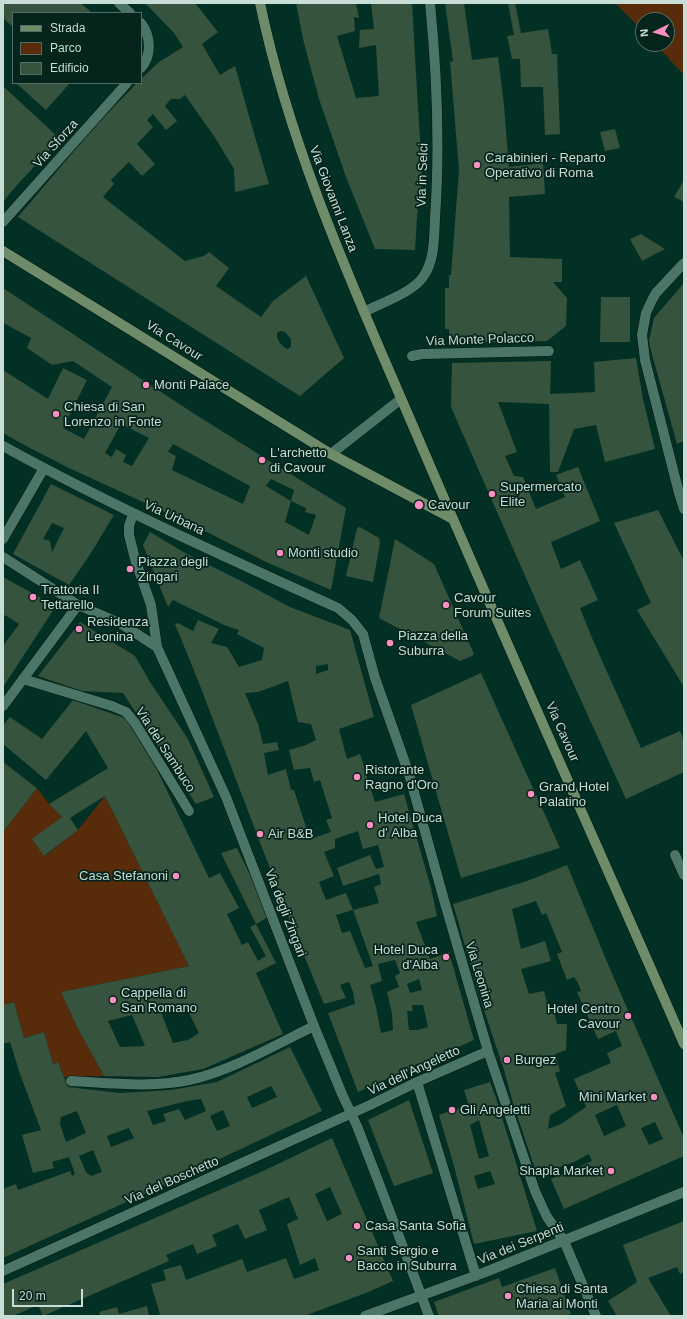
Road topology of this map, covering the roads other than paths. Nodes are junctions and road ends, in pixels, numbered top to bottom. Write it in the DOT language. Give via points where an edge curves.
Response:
graph roads {
  1 [pos="119,3"];
  2 [pos="260,3"];
  3 [pos="430,3"];
  4 [pos="129,12"];
  5 [pos="142,25"];
  6 [pos="142,67"];
  7 [pos="127,84"];
  8 [pos="3,222"];
  9 [pos="3,251"];
  10 [pos="684,263"];
  11 [pos="364,312"];
  12 [pos="549,351"];
  13 [pos="412,356"];
  14 [pos="401,399"];
  15 [pos="3,446"];
  16 [pos="331,454"];
  17 [pos="44,468"];
  18 [pos="684,509"];
  19 [pos="133,514"];
  20 [pos="453,519"];
  21 [pos="3,539"];
  22 [pos="3,557"];
  23 [pos="78,605"];
  24 [pos="157,647"];
  25 [pos="23,679"];
  26 [pos="3,706"];
  27 [pos="386,708"];
  28 [pos="189,811"];
  29 [pos="676,855"];
  30 [pos="684,875"];
  31 [pos="314,1026"];
  32 [pos="684,1044"];
  33 [pos="488,1051"];
  34 [pos="70,1081"];
  35 [pos="417,1082"];
  36 [pos="350,1114"];
  37 [pos="684,1192"];
  38 [pos="564,1241"];
  39 [pos="3,1271"];
  40 [pos="476,1276"];
  41 [pos="421,1296"];
  42 [pos="365,1316"];
  43 [pos="429,1316"];
  44 [pos="596,1316"];
  1 -- 4 [label="street"];
  2 -- 11 [label="main road, Via Giovanni Lanza" via="292,125"];
  3 -- 11 [label="street, Via in Selci" via="438,160 431,256 425,274 414,286"];
  5 -- 6 [label="street" via="149,47 147,60"];
  7 -- 8 [label="street, Via Sforza"];
  9 -- 16 [label="main road, Via Cavour"];
  10 -- 18 [label="street" via="656,293 646,313 642,335 645,360"];
  11 -- 14 [label="main road, Via Giovanni Lanza"];
  12 -- 13 [label="street, Via Monte Polacco"];
  14 -- 16 [label="street"];
  14 -- 20 [label="main road, Via Cavour"];
  15 -- 17 [label="street, Via Urbana"];
  16 -- 20 [label="main road, Via Cavour"];
  17 -- 19 [label="street, Via Urbana"];
  17 -- 21 [label="street"];
  19 -- 24 [label="street" via="129,535 151,605"];
  19 -- 27 [label="street, Via Urbana" via="338,608 363,634"];
  20 -- 32 [label="main road, Via Cavour"];
  22 -- 23 [label="street"];
  23 -- 24 [label="street" via="120,623"];
  23 -- 25 [label="street"];
  24 -- 31 [label="street, Via degli Zingari" via="226,797"];
  25 -- 26 [label="street"];
  25 -- 28 [label="street, Via del Sambuco" via="126,712"];
  27 -- 33 [label="street, Via Leonina" via="409,774"];
  29 -- 30 [label="street"];
  31 -- 34 [label="street" via="231,1066 190,1080 138,1083"];
  31 -- 36 [label="street, Via degli Zingari"];
  33 -- 35 [label="street, Via dell'Angeletto"];
  33 -- 38 [label="street, Via Leonina" via="535,1191 547,1217"];
  35 -- 36 [label="street, Via dell'Angeletto"];
  35 -- 40 [label="street"];
  36 -- 39 [label="street, Via del Boschetto"];
  36 -- 41 [label="street, Via degli Zingari" via="357,1126"];
  37 -- 38 [label="street, Via dei Serpenti"];
  38 -- 40 [label="street, Via dei Serpenti"];
  38 -- 44 [label="street, Via Leonina"];
  40 -- 41 [label="street, Via dei Serpenti"];
  41 -- 42 [label="street, Via dei Serpenti"];
  41 -- 43 [label="street, Via degli Zingari"];
}
